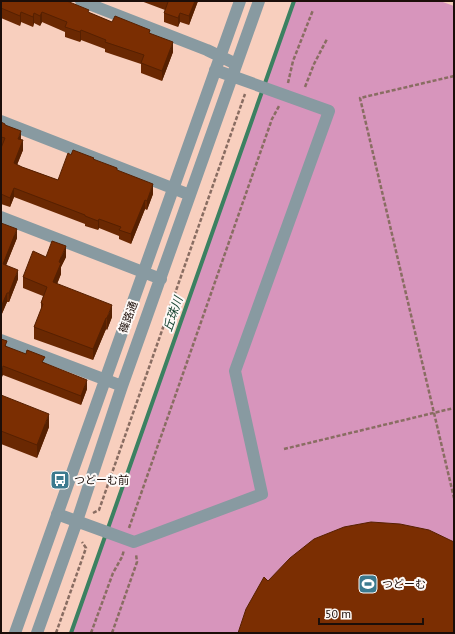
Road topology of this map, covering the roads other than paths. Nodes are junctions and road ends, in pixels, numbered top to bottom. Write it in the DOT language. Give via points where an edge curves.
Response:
graph roads {
  1 [pos="81,1"];
  2 [pos="240,1"];
  3 [pos="259,1"];
  4 [pos="219,56"];
  5 [pos="236,64"];
  6 [pos="215,70"];
  7 [pos="231,76"];
  8 [pos="1,121"];
  9 [pos="173,189"];
  10 [pos="190,195"];
  11 [pos="1,217"];
  12 [pos="144,272"];
  13 [pos="161,279"];
  14 [pos="1,340"];
  15 [pos="105,380"];
  16 [pos="122,386"];
  17 [pos="57,514"];
  18 [pos="76,521"];
  19 [pos="15,633"];
  20 [pos="37,633"];
  1 -- 4 [label="street"];
  2 -- 4 [label="street, 篠路通"];
  3 -- 5 [label="street, 篠路通"];
  4 -- 5 [label="street"];
  4 -- 6 [label="street, 篠路通"];
  5 -- 7 [label="street, 篠路通"];
  6 -- 7 [label="street"];
  6 -- 9 [label="street, 篠路通"];
  7 -- 10 [label="street, 篠路通"];
  7 -- 18 [label="street" via="245,84 272,90 329,111 235,371 262,494 134,542 114,535 89,520"];
  8 -- 9 [label="street"];
  9 -- 10 [label="street"];
  9 -- 12 [label="street, 篠路通"];
  10 -- 13 [label="street, 篠路通"];
  11 -- 12 [label="street"];
  12 -- 13 [label="street"];
  12 -- 15 [label="street, 篠路通"];
  13 -- 16 [label="street, 篠路通"];
  14 -- 15 [label="street"];
  15 -- 16 [label="street"];
  15 -- 17 [label="street, 篠路通"];
  16 -- 18 [label="street, 篠路通"];
  17 -- 18 [label="street"];
  17 -- 19 [label="street, 篠路通"];
  18 -- 20 [label="street, 篠路通"];
}
